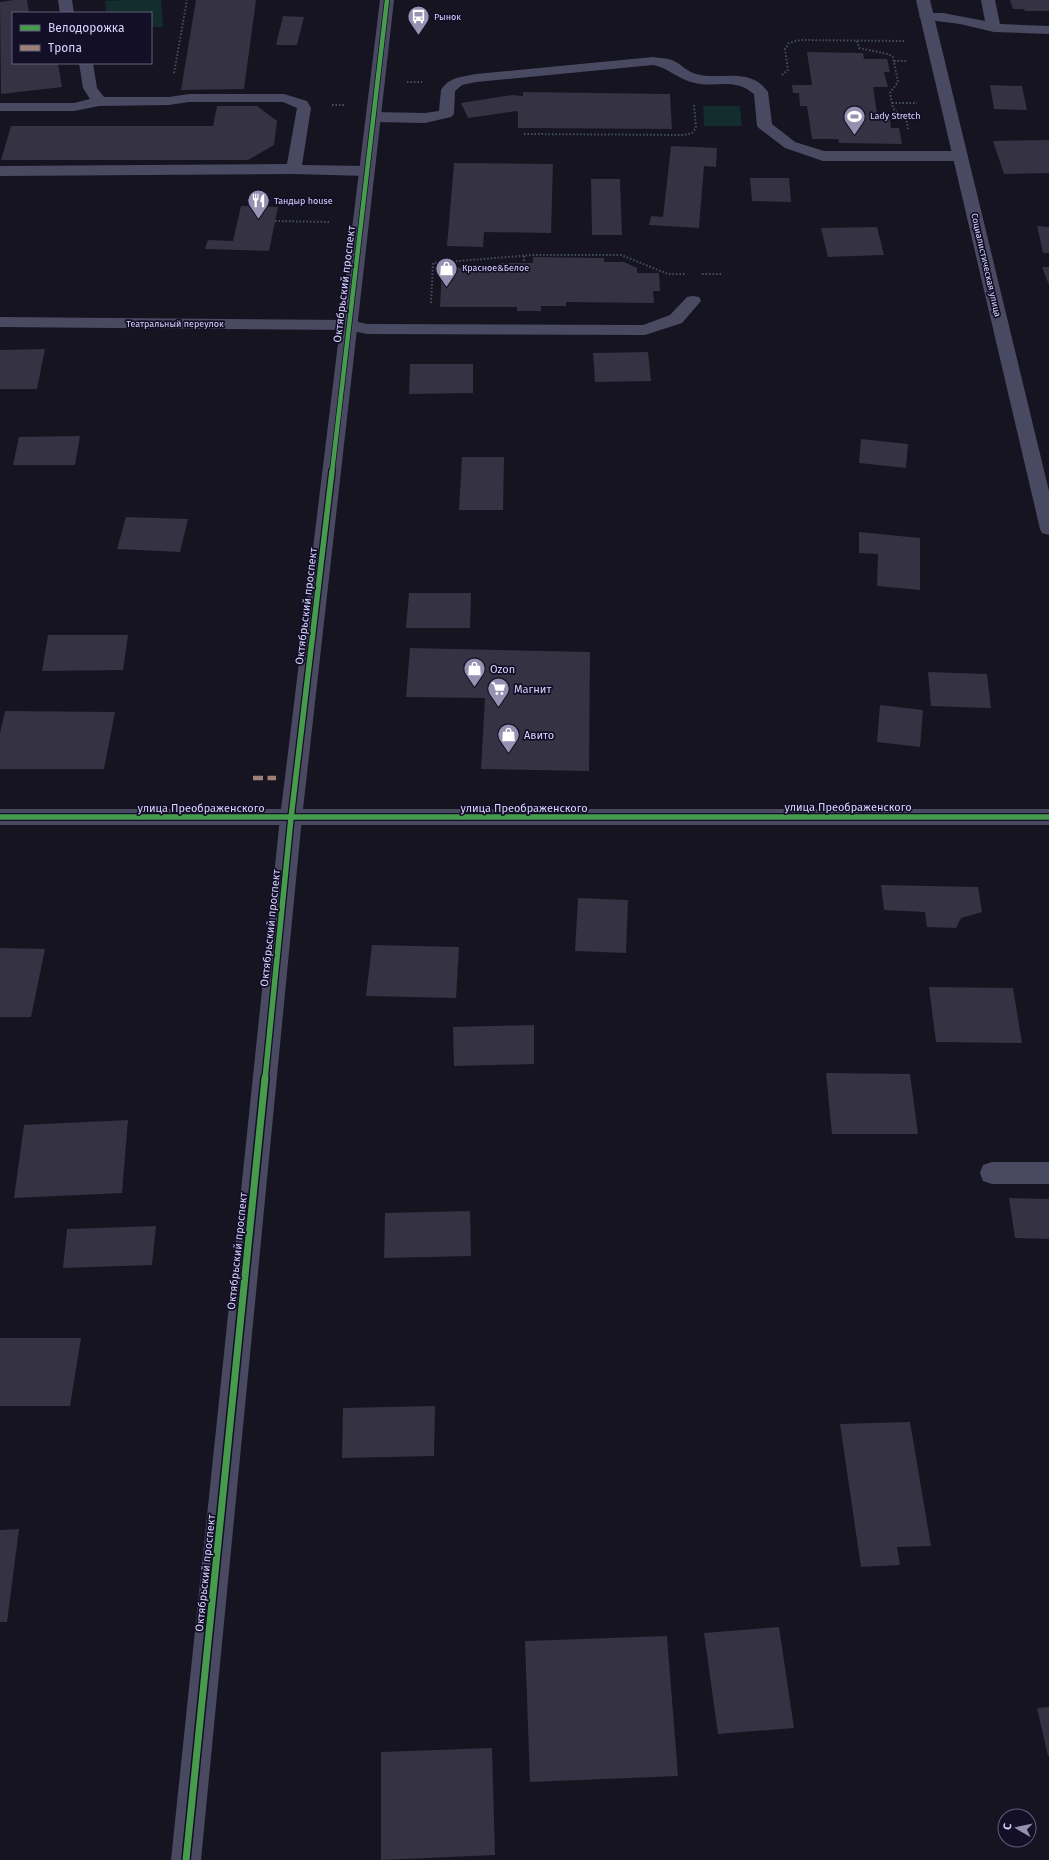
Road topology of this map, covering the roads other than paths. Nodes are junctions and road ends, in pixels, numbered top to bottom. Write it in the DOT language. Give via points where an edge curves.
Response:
graph roads {
  1 [pos="65,0"];
  2 [pos="387,0"];
  3 [pos="988,0"];
  4 [pos="925,8"];
  5 [pos="67,12"];
  6 [pos="994,28"];
  7 [pos="1049,30"];
  8 [pos="86,64"];
  9 [pos="99,102"];
  10 [pos="0,107"];
  11 [pos="374,117"];
  12 [pos="960,156"];
  13 [pos="294,169"];
  14 [pos="0,171"];
  15 [pos="367,171"];
  16 [pos="693,301"];
  17 [pos="435,314"];
  18 [pos="0,322"];
  19 [pos="349,325"];
  20 [pos="409,329"];
  21 [pos="1049,529"];
  22 [pos="0,817"];
  23 [pos="1049,817"];
  24 [pos="291,818"];
  25 [pos="992,1173"];
  26 [pos="1049,1173"];
  27 [pos="186,1860"];
  1 -- 5 [label="street"];
  2 -- 11 [label="street, Октябрьский проспект"];
  3 -- 6 [label="street"];
  4 -- 6 [label="street"];
  4 -- 12 [label="street, Социалистическая улица"];
  6 -- 7 [label="street"];
  8 -- 9 [label="street" via="90,88"];
  9 -- 10 [label="street" via="74,107"];
  9 -- 13 [label="street" via="169,101 189,98 284,98 302,104 304,108"];
  11 -- 12 [label="street" via="425,118 446,114 448,90 457,82 476,78 653,61 669,64 681,74 697,79 735,79 751,84 761,92 765,126 790,145 823,156"];
  11 -- 15 [label="street, Октябрьский проспект"];
  12 -- 21 [label="street, Социалистическая улица"];
  13 -- 14 [label="street"];
  13 -- 15 [label="street"];
  15 -- 19 [label="street, Октябрьский проспект"];
  16 -- 20 [label="street, Театральный переулок" via="676,319 645,330"];
  17 -- 20 [label="street" via="421,318"];
  18 -- 19 [label="street, Театральный переулок"];
  19 -- 20 [label="street, Театральный переулок" via="367,329"];
  19 -- 24 [label="street, Октябрьский проспект"];
  22 -- 24 [label="street, улица Преображенского"];
  23 -- 24 [label="street, улица Преображенского"];
  24 -- 27 [label="street, Октябрьский проспект"];
  25 -- 26 [label="street"];
}
